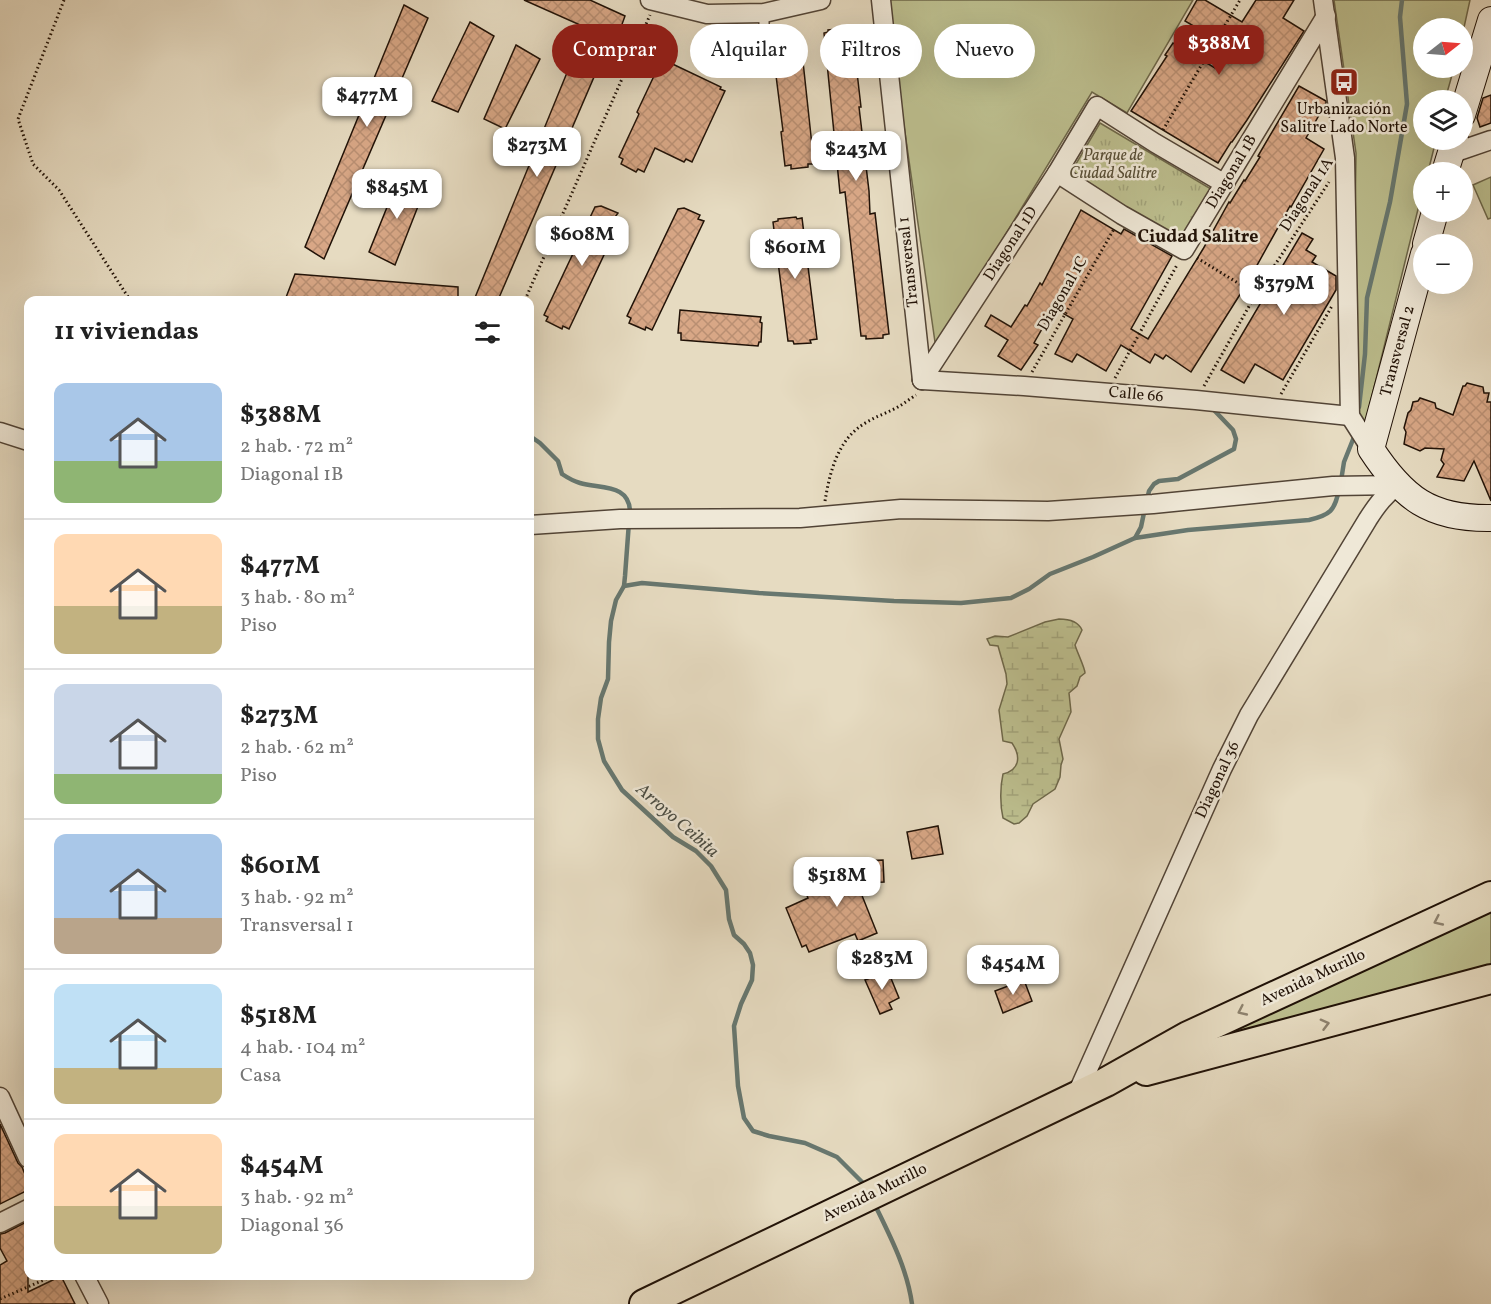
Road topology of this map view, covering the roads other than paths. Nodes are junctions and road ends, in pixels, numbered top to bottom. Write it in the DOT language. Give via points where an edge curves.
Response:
graph roads {
  1 [pos="820,0"];
  2 [pos="881,0"];
  3 [pos="653,1"];
  4 [pos="1324,8"];
  5 [pos="1491,20"];
  6 [pos="1485,61"];
  7 [pos="1473,90"];
  8 [pos="1491,140"];
  9 [pos="1450,155"];
  10 [pos="1057,173"];
  11 [pos="1225,184"];
  12 [pos="1413,294"];
  13 [pos="930,381"];
  14 [pos="1350,416"];
  15 [pos="0,432"];
  16 [pos="24,440"];
  17 [pos="1371,449"];
  18 [pos="1399,485"];
  19 [pos="1491,518"];
  20 [pos="534,525"];
  21 [pos="1491,896"];
  22 [pos="1491,979"];
  23 [pos="1106,1082"];
  24 [pos="1076,1096"];
  25 [pos="0,1097"];
  26 [pos="24,1149"];
  27 [pos="24,1211"];
  28 [pos="0,1222"];
  29 [pos="87,1280"];
  30 [pos="99,1304"];
  31 [pos="644,1304"];
  1 -- 3 [label="street" via="764,19 707,14"];
  2 -- 13 [label="street, Transversal 1"];
  4 -- 11 [label="street, Diagonal 1B"];
  4 -- 14 [label="street" via="1345,158"];
  5 -- 6 [label="street"];
  6 -- 7 [label="street"];
  8 -- 9 [label="street"];
  10 -- 11 [label="street, Diagonal 1B" via="1184,250"];
  10 -- 11 [label="street, Diagonal 1D" via="1097,106"];
  10 -- 13 [label="street, Diagonal 1D"];
  12 -- 17 [label="street, Transversal 2"];
  13 -- 14 [label="street, Calle 66" via="1107,392"];
  14 -- 17 [label="street"];
  15 -- 16 [label="street"];
  17 -- 18 [label="street"];
  18 -- 19 [label="street" via="1416,501 1439,512"];
  18 -- 20 [label="street" via="1048,511 901,508 800,518 629,519"];
  18 -- 24 [label="street, Diagonal 36" via="1378,503 1249,715"];
  21 -- 23 [label="main road, Avenida Murillo, one-way" via="1188,1036"];
  23 -- 22 [label="main road, Avenida Murillo, one-way"];
  23 -- 24 [label="main road, Avenida Murillo"];
  24 -- 31 [label="main road, Avenida Murillo"];
  25 -- 26 [label="street"];
  27 -- 28 [label="street"];
  29 -- 30 [label="street"];
}
